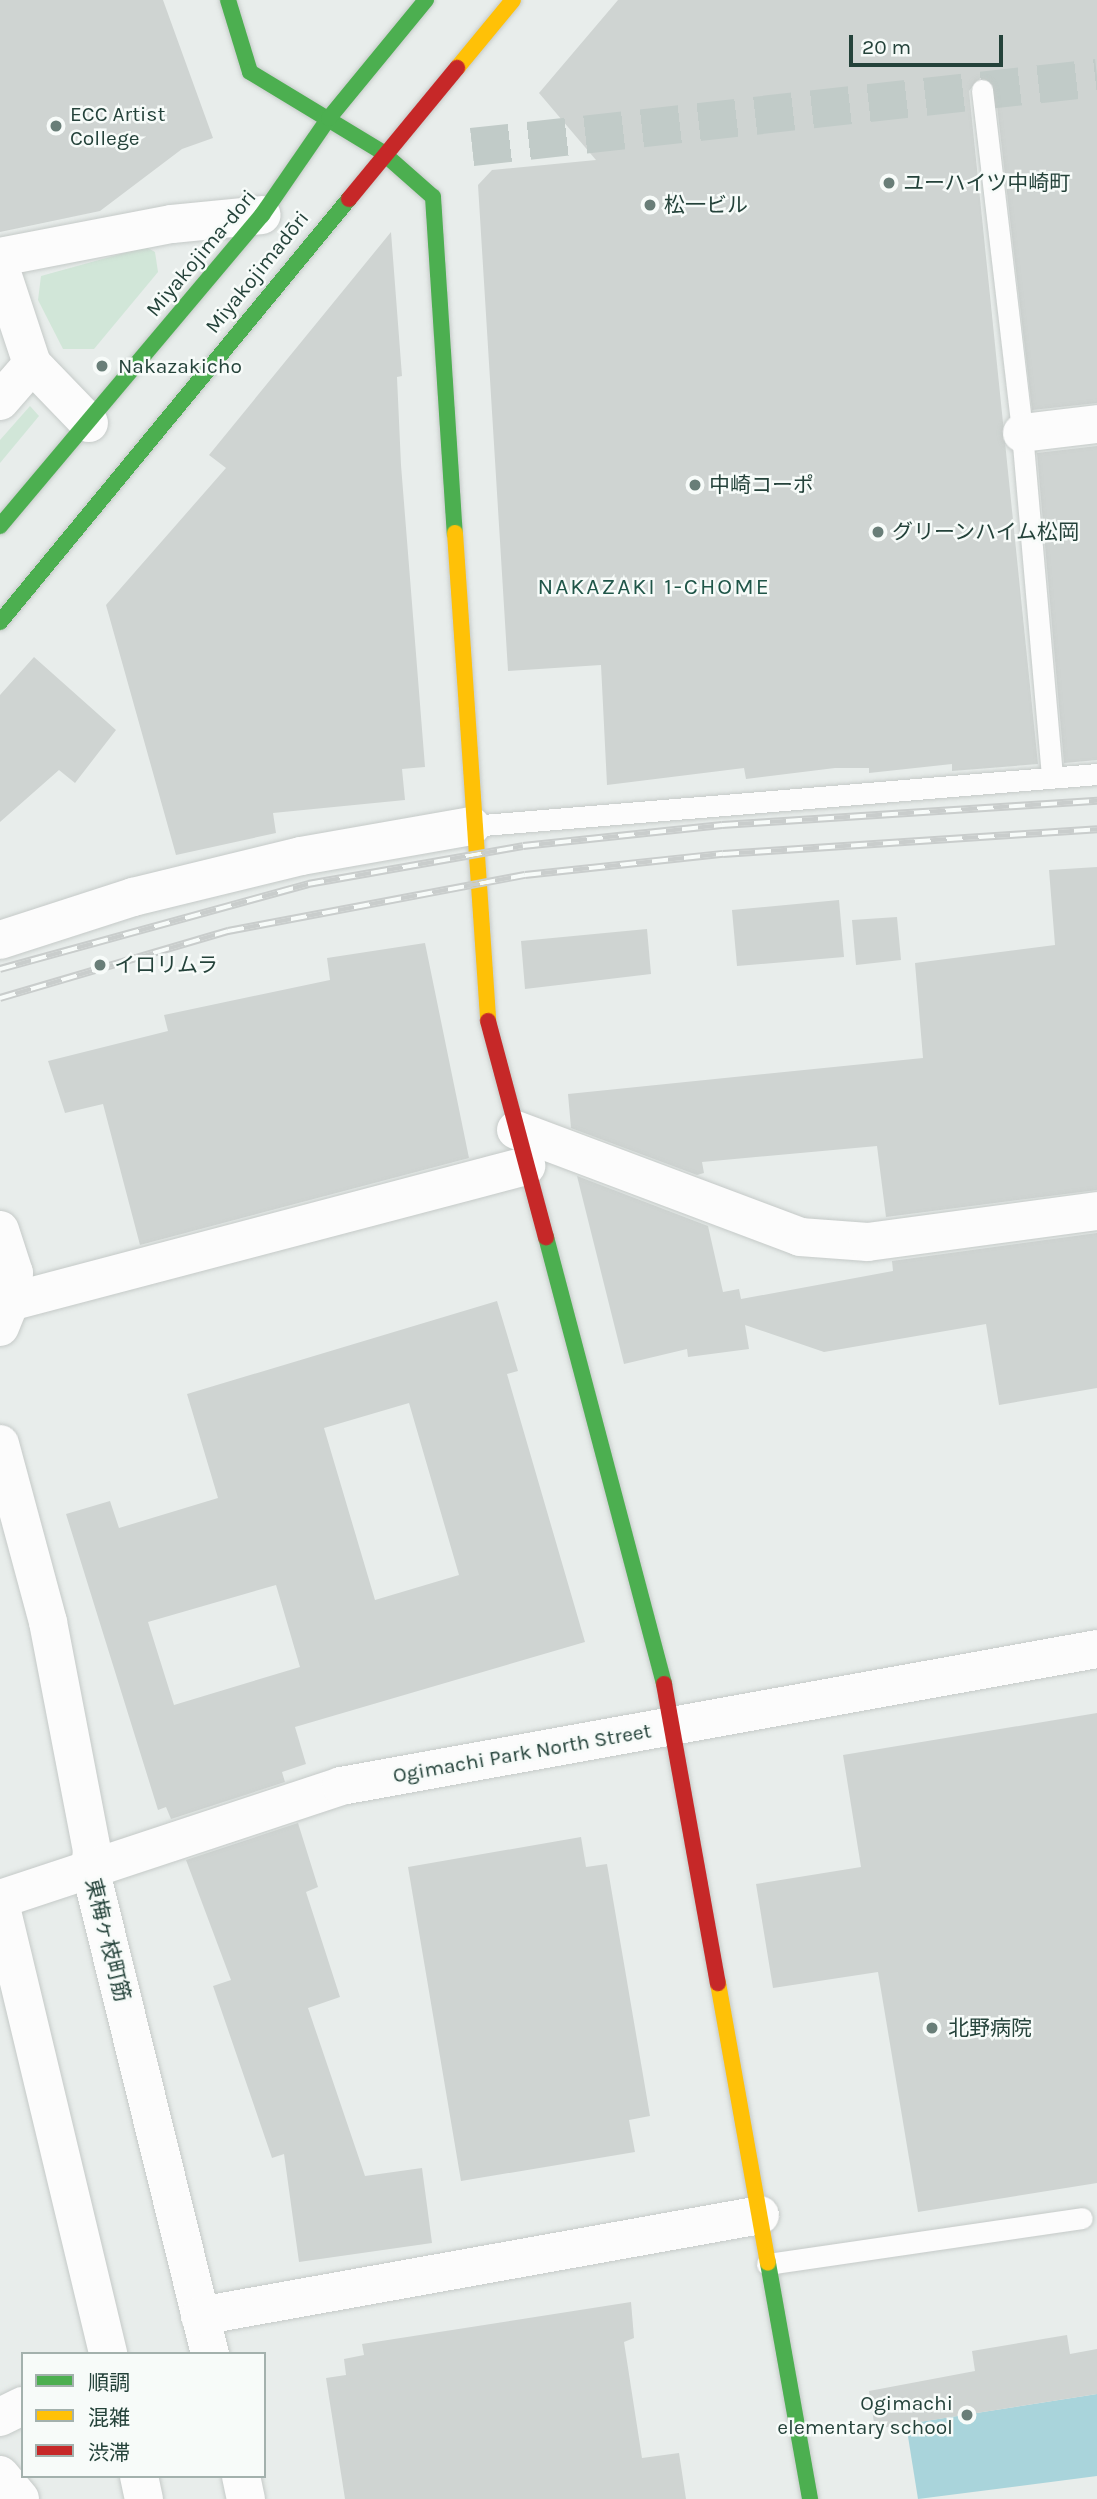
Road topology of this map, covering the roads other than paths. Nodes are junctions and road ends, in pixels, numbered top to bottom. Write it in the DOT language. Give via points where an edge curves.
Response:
graph roads {
  1 [pos="228,0"];
  2 [pos="426,0"];
  3 [pos="513,0"];
  4 [pos="982,90"];
  5 [pos="329,118"];
  6 [pos="382,152"];
  7 [pos="262,215"];
  8 [pos="0,257"];
  9 [pos="0,267"];
  10 [pos="32,364"];
  11 [pos="0,401"];
  12 [pos="89,422"];
  13 [pos="1097,424"];
  14 [pos="1022,433"];
  15 [pos="0,526"];
  16 [pos="0,622"];
  17 [pos="1097,774"];
  18 [pos="1052,777"];
  19 [pos="471,826"];
  20 [pos="0,940"];
  21 [pos="516,1130"];
  22 [pos="526,1166"];
  23 [pos="1097,1211"];
  24 [pos="0,1230"];
  25 [pos="5,1315"];
  26 [pos="0,1444"];
  27 [pos="1097,1648"];
  28 [pos="673,1728"];
  29 [pos="90,1868"];
  30 [pos="0,1901"];
  31 [pos="760,2215"];
  32 [pos="1082,2218"];
  33 [pos="767,2264"];
  34 [pos="200,2316"];
  35 [pos="108,2352"];
  36 [pos="209,2352"];
  37 [pos="21,2407"];
  38 [pos="0,2417"];
  39 [pos="0,2475"];
  40 [pos="139,2478"];
  41 [pos="241,2478"];
  42 [pos="20,2499"];
  43 [pos="144,2499"];
  44 [pos="246,2499"];
  45 [pos="810,2499"];
  1 -- 5 [label="street" via="250,72"];
  2 -- 5 [label="street, Miyakojima-dori"];
  3 -- 6 [label="street"];
  4 -- 14 [label="lane"];
  5 -- 6 [label="street"];
  5 -- 7 [label="street, Miyakojima-dori"];
  6 -- 16 [label="street"];
  6 -- 19 [label="street" via="433,197 436,209"];
  7 -- 8 [label="street" via="172,224"];
  7 -- 12 [label="street, Miyakojima-dori"];
  9 -- 10 [label="street"];
  10 -- 11 [label="street"];
  10 -- 12 [label="street"];
  12 -- 15 [label="street, Miyakojima-dori"];
  13 -- 14 [label="street"];
  14 -- 18 [label="lane"];
  17 -- 18 [label="lane"];
  18 -- 19 [label="lane"];
  19 -- 20 [label="street" via="172,887"];
  19 -- 21 [label="street" via="483,1003"];
  21 -- 22 [label="street"];
  21 -- 23 [label="street" via="800,1237 869,1242"];
  22 -- 25 [label="street"];
  22 -- 28 [label="street"];
  24 -- 25 [label="street" via="14,1273"];
  26 -- 29 [label="street, 東梅ヶ枝町筋" via="48,1622 92,1851"];
  27 -- 28 [label="street, Ogimachi Park North Street"];
  28 -- 29 [label="street, Ogimachi Park North Street" via="628,1731 341,1786"];
  28 -- 31 [label="street"];
  29 -- 30 [label="street, Ogimachi Park North Street"];
  29 -- 34 [label="street, 東梅ヶ枝町筋"];
  30 -- 35 [label="street"];
  31 -- 33 [label="street"];
  31 -- 34 [label="street"];
  32 -- 33 [label="lane"];
  33 -- 45 [label="street"];
  34 -- 36 [label="street, 東梅ヶ枝町筋"];
  37 -- 38 [label="street"];
  39 -- 42 [label="street"];
  40 -- 43 [label="street"];
  41 -- 44 [label="street"];
}
